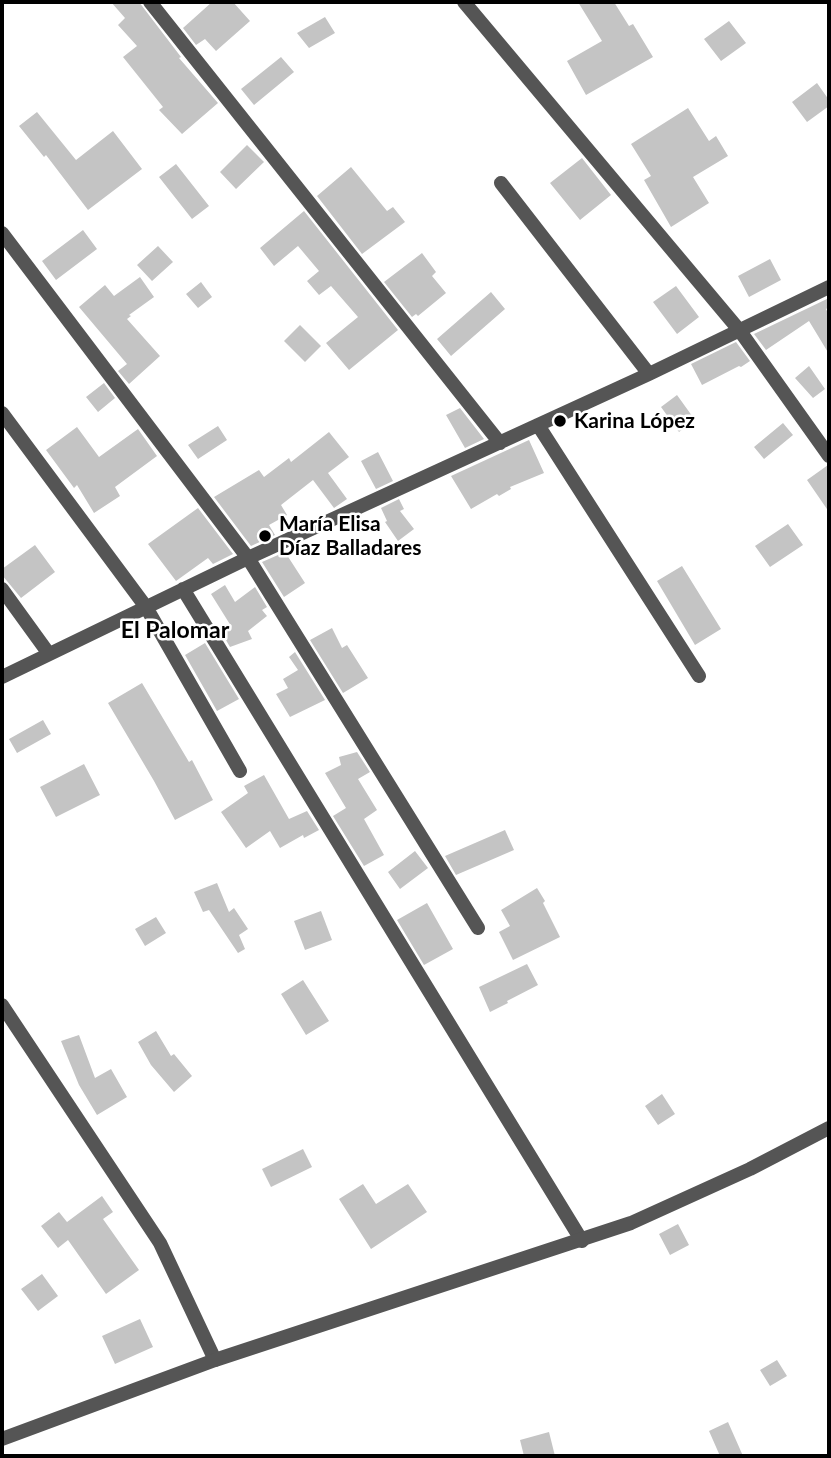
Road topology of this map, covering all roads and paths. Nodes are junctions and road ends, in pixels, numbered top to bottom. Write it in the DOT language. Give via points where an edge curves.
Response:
graph roads {
  1 [pos="150,2"];
  2 [pos="464,2"];
  3 [pos="501,183"];
  4 [pos="2,233"];
  5 [pos="829,287"];
  6 [pos="740,331"];
  7 [pos="649,374"];
  8 [pos="2,413"];
  9 [pos="538,425"];
  10 [pos="500,443"];
  11 [pos="829,456"];
  12 [pos="248,558"];
  13 [pos="2,589"];
  14 [pos="183,589"];
  15 [pos="146,607"];
  16 [pos="49,654"];
  17 [pos="699,676"];
  18 [pos="2,677"];
  19 [pos="240,771"];
  20 [pos="478,928"];
  21 [pos="2,1005"];
  22 [pos="829,1128"];
  23 [pos="582,1241"];
  24 [pos="215,1360"];
  25 [pos="2,1439"];
  1 -- 10 [label="street"];
  2 -- 6 [label="street"];
  3 -- 7 [label="street"];
  4 -- 12 [label="street"];
  5 -- 6 [label="street"];
  6 -- 7 [label="street"];
  6 -- 11 [label="street"];
  7 -- 9 [label="street"];
  8 -- 15 [label="street"];
  9 -- 10 [label="street"];
  9 -- 17 [label="street"];
  10 -- 12 [label="street"];
  12 -- 14 [label="street"];
  12 -- 20 [label="street"];
  13 -- 16 [label="street"];
  14 -- 15 [label="street"];
  14 -- 23 [label="street"];
  15 -- 16 [label="street"];
  15 -- 19 [label="street"];
  16 -- 18 [label="street"];
  21 -- 24 [label="street" via="160,1243"];
  22 -- 23 [label="street" via="713,1186"];
  23 -- 24 [label="street"];
  24 -- 25 [label="street"];
}
